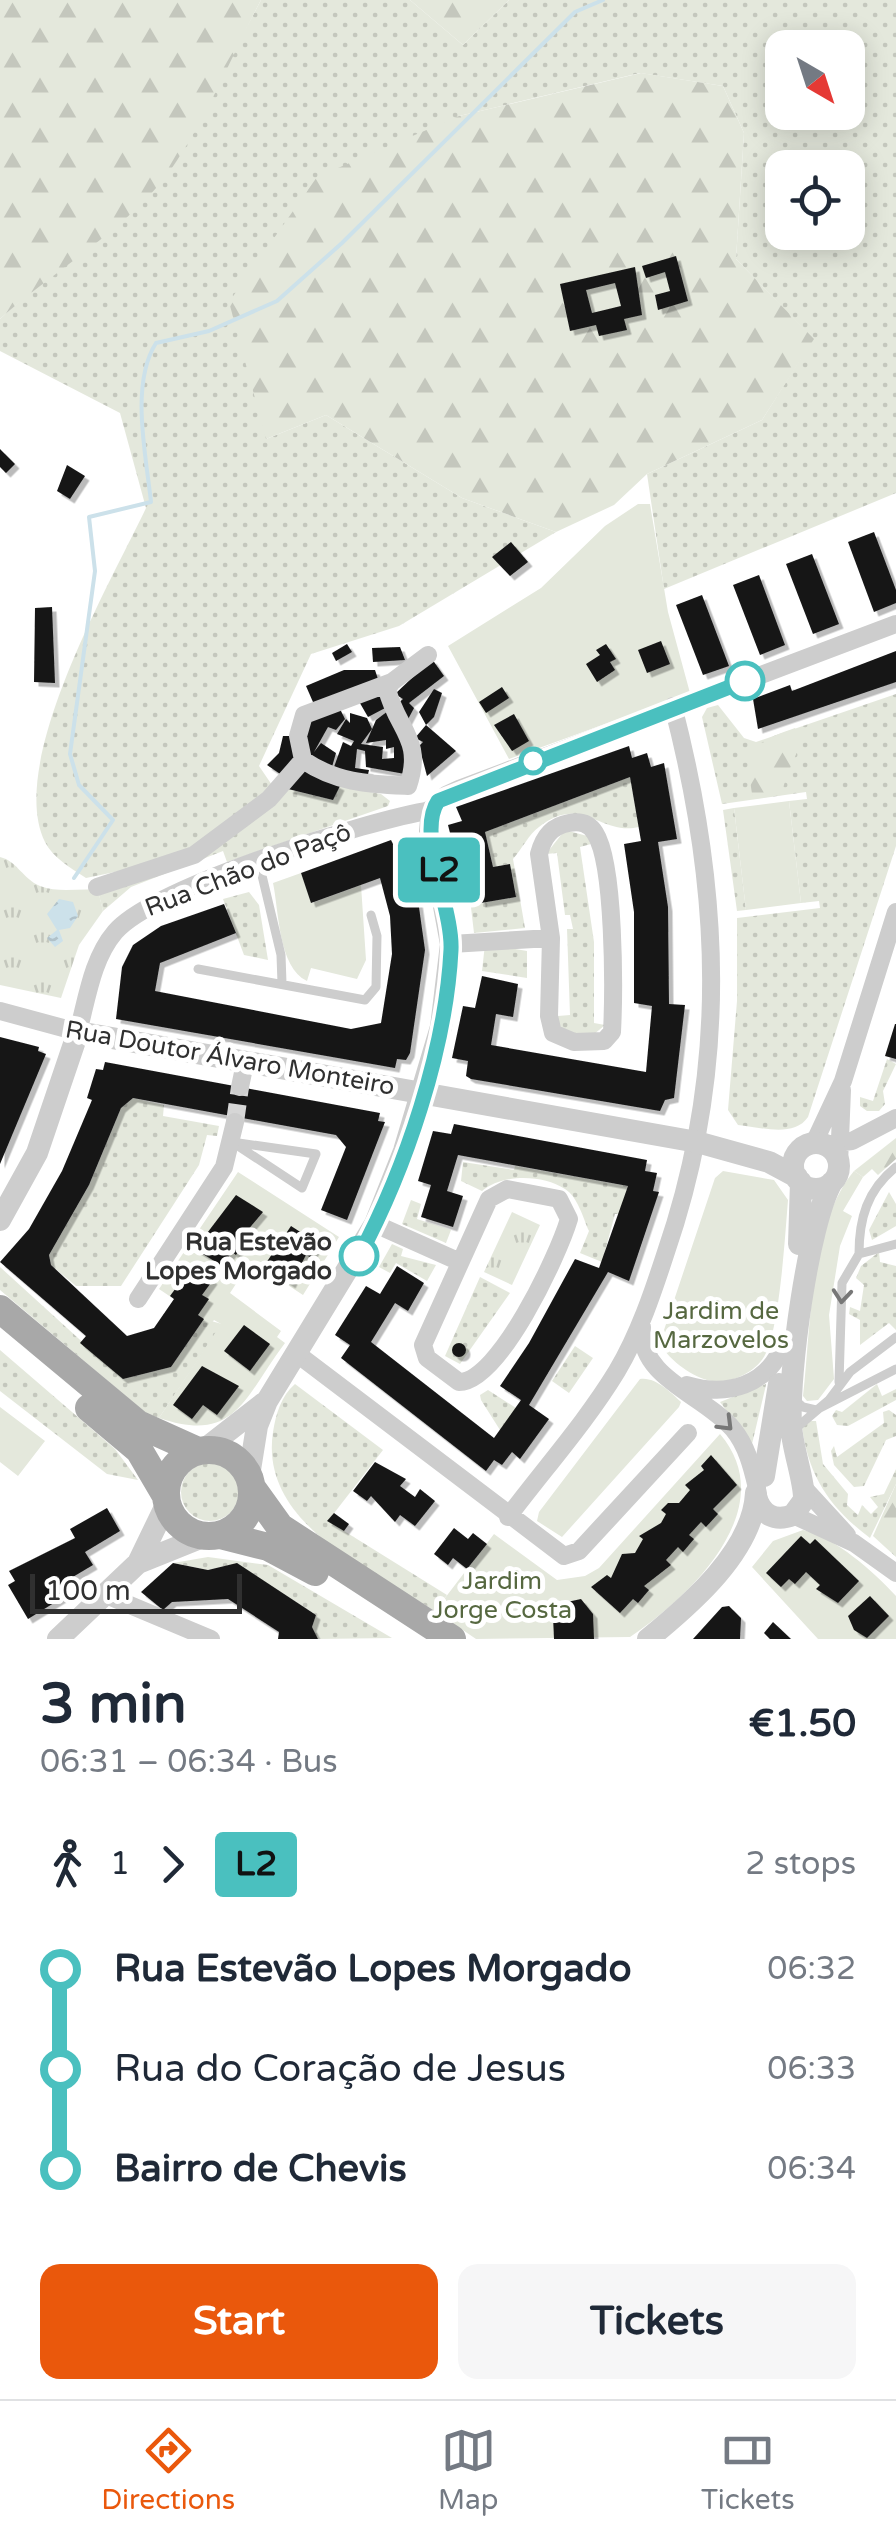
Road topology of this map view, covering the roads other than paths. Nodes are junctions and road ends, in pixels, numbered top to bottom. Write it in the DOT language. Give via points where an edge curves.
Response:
graph roads {
  1 [pos="896,624"];
  2 [pos="428,655"];
  3 [pos="392,682"];
  4 [pos="673,706"];
  5 [pos="303,760"];
  6 [pos="408,786"];
  7 [pos="432,810"];
  8 [pos="259,863"];
  9 [pos="97,887"];
  10 [pos="896,912"];
  11 [pos="371,915"];
  12 [pos="551,938"];
  13 [pos="451,944"];
  14 [pos="198,969"];
  15 [pos="282,983"];
  16 [pos="0,1011"];
  17 [pos="78,1032"];
  18 [pos="245,1063"];
  19 [pos="842,1081"];
  20 [pos="240,1087"];
  21 [pos="422,1093"];
  22 [pos="893,1120"];
  23 [pos="234,1122"];
  24 [pos="232,1142"];
  25 [pos="697,1142"];
  26 [pos="827,1157"];
  27 [pos="896,1167"];
  28 [pos="799,1180"];
  29 [pos="0,1220"];
  30 [pos="375,1224"];
  31 [pos="896,1244"];
  32 [pos="859,1254"];
  33 [pos="460,1262"];
  34 [pos="138,1300"];
  35 [pos="0,1309"];
  36 [pos="642,1320"];
  37 [pos="0,1332"];
  38 [pos="896,1337"];
  39 [pos="784,1343"];
  40 [pos="296,1353"];
  41 [pos="620,1365"];
  42 [pos="656,1366"];
  43 [pos="896,1369"];
  44 [pos="840,1382"];
  45 [pos="792,1397"];
  46 [pos="267,1401"];
  47 [pos="816,1410"];
  48 [pos="688,1433"];
  49 [pos="792,1434"];
  50 [pos="255,1439"];
  51 [pos="202,1450"];
  52 [pos="251,1482"];
  53 [pos="802,1483"];
  54 [pos="759,1487"];
  55 [pos="167,1499"];
  56 [pos="789,1516"];
  57 [pos="508,1517"];
  58 [pos="212,1536"];
  59 [pos="301,1541"];
  60 [pos="854,1542"];
  61 [pos="138,1563"];
  62 [pos="896,1574"];
  63 [pos="106,1595"];
  64 [pos="58,1639"];
  65 [pos="211,1639"];
  66 [pos="418,1639"];
  67 [pos="452,1639"];
  68 [pos="648,1639"];
  69 [pos="665,1639"];
  1 -- 4 [label="street"];
  2 -- 3 [label="street"];
  3 -- 5 [label="street" via="304,715 298,736"];
  3 -- 6 [label="street" via="390,702 411,737 416,763"];
  4 -- 7 [label="street" via="446,794"];
  4 -- 25 [label="street" via="694,786 712,918 712,998"];
  5 -- 6 [label="street" via="356,784"];
  5 -- 9 [label="street" via="269,798 194,855"];
  6 -- 7 [label="street"];
  7 -- 8 [label="street, Rua Chão do Paçô" via="382,818"];
  7 -- 13 [label="street"];
  8 -- 15 [label="lane"];
  8 -- 17 [label="street, Rua Chão do Paçô" via="162,899 114,933 96,966"];
  10 -- 19 [label="street"];
  11 -- 15 [label="lane" via="376,987 365,1000"];
  12 -- 12 [label="street" via="553,1033 574,1042 604,1041 612,1032 612,933 602,850 584,823 562,824 542,840"];
  12 -- 13 [label="street"];
  13 -- 21 [label="street" via="440,1027"];
  14 -- 15 [label="lane"];
  16 -- 17 [label="street, Rua Doutor Álvaro Monteiro"];
  17 -- 18 [label="street, Rua Doutor Álvaro Monteiro"];
  17 -- 29 [label="street" via="37,1153"];
  18 -- 20 [label="street"];
  18 -- 21 [label="street, Rua Doutor Álvaro Monteiro"];
  19 -- 22 [label="street" via="854,1119 876,1126"];
  19 -- 26 [label="street"];
  19 -- 26 [label="street"];
  21 -- 25 [label="street, Rua Doutor Álvaro Monteiro"];
  21 -- 30 [label="street"];
  22 -- 26 [label="street"];
  22 -- 26 [label="street"];
  23 -- 24 [label="street"];
  24 -- 24 [label="lane" via="302,1188 316,1154 282,1149"];
  24 -- 34 [label="street" via="224,1167"];
  25 -- 26 [label="street, Rua Doutor Álvaro Monteiro"];
  25 -- 28 [label="street, Rua Doutor Álvaro Monteiro" via="769,1162"];
  25 -- 36 [label="street"];
  26 -- 28 [label="street" via="820,1188"];
  26 -- 28 [label="street" via="795,1158"];
  26 -- 45 [label="street"];
  27 -- 32 [label="lane" via="868,1199"];
  28 -- 39 [label="street" via="801,1228"];
  30 -- 33 [label="street"];
  30 -- 40 [label="street"];
  31 -- 32 [label="lane"];
  32 -- 44 [label="lane, one-way" via="842,1283"];
  33 -- 33 [label="street" via="423,1345 430,1361 464,1382 483,1374 512,1333 564,1234 567,1208 548,1196 500,1190 489,1199"];
  35 -- 51 [label="main road" via="138,1424"];
  36 -- 41 [label="street"];
  36 -- 42 [label="street"];
  37 -- 55 [label="main road" via="139,1450"];
  38 -- 44 [label="lane"];
  39 -- 42 [label="street" via="768,1371 738,1388 710,1391"];
  39 -- 54 [label="street"];
  40 -- 46 [label="street"];
  40 -- 57 [label="street"];
  41 -- 42 [label="street"];
  41 -- 57 [label="street"];
  42 -- 54 [label="street, one-way" via="730,1426"];
  43 -- 47 [label="lane"];
  44 -- 47 [label="lane"];
  45 -- 47 [label="lane"];
  45 -- 49 [label="street"];
  46 -- 50 [label="street"];
  46 -- 51 [label="street"];
  47 -- 49 [label="lane"];
  48 -- 57 [label="street" via="572,1555 556,1553"];
  49 -- 53 [label="street"];
  50 -- 52 [label="street"];
  50 -- 59 [label="street" via="270,1496"];
  51 -- 52 [label="main road" via="230,1454"];
  51 -- 55 [label="main road" via="173,1468"];
  52 -- 58 [label="main road" via="244,1520"];
  52 -- 59 [label="main road" via="280,1528"];
  53 -- 54 [label="street" via="782,1470"];
  53 -- 56 [label="street" via="802,1506"];
  53 -- 60 [label="street"];
  54 -- 56 [label="street" via="764,1512"];
  54 -- 68 [label="street" via="735,1549"];
  55 -- 58 [label="main road" via="182,1527"];
  55 -- 61 [label="street"];
  56 -- 60 [label="street"];
  56 -- 69 [label="street" via="744,1553"];
  58 -- 61 [label="street"];
  58 -- 66 [label="main road" via="289,1556"];
  59 -- 67 [label="main road"];
  60 -- 62 [label="street"];
  61 -- 63 [label="street"];
  63 -- 64 [label="street"];
  63 -- 65 [label="street"];
}
